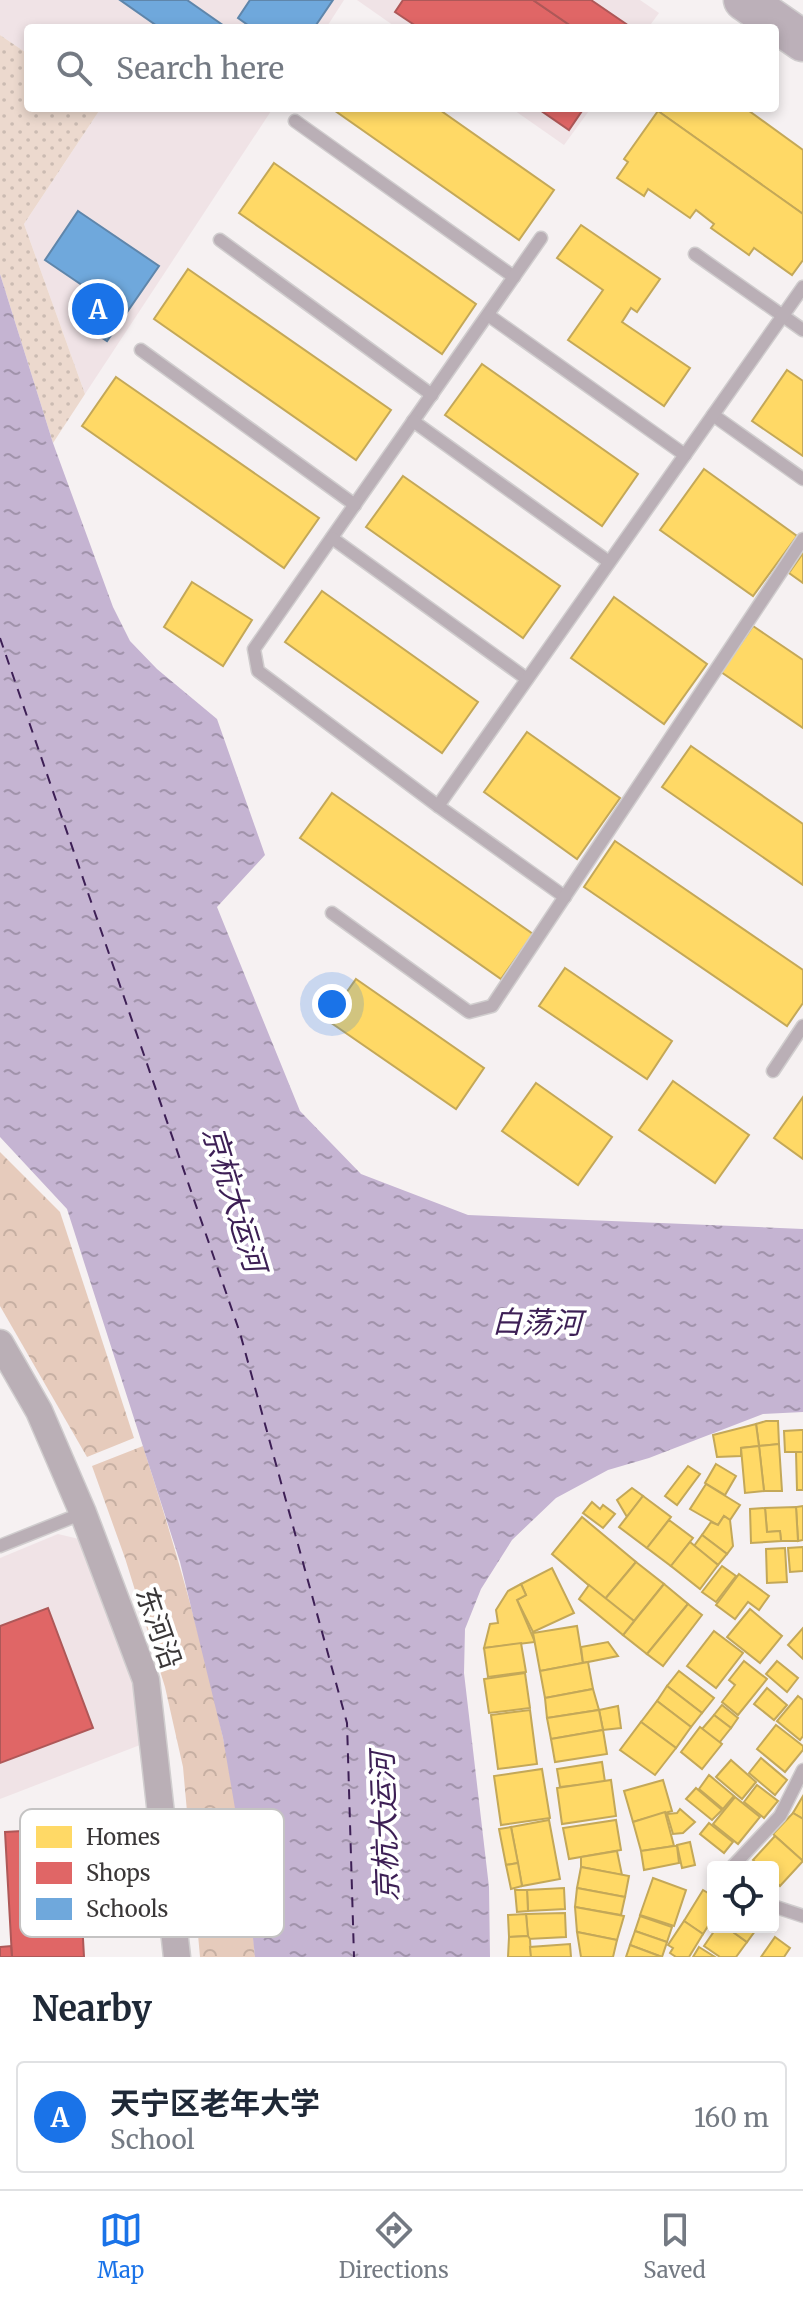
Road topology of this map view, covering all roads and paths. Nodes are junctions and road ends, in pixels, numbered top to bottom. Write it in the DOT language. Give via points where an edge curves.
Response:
graph roads {
  1 [pos="744,0"];
  2 [pos="779,24"];
  3 [pos="779,24"];
  4 [pos="803,41"];
  5 [pos="295,121"];
  6 [pos="541,238"];
  7 [pos="220,240"];
  8 [pos="695,254"];
  9 [pos="514,277"];
  10 [pos="803,287"];
  11 [pos="488,315"];
  12 [pos="783,315"];
  13 [pos="803,330"];
  14 [pos="141,350"];
  15 [pos="432,395"];
  16 [pos="713,415"];
  17 [pos="413,421"];
  18 [pos="685,455"];
  19 [pos="803,479"];
  20 [pos="355,505"];
  21 [pos="332,538"];
  22 [pos="803,539"];
  23 [pos="609,562"];
  24 [pos="527,679"];
  25 [pos="438,806"];
  26 [pos="565,897"];
  27 [pos="332,913"];
  28 [pos="803,1026"];
  29 [pos="773,1071"];
  30 [pos="0,1343"];
  31 [pos="83,1513"];
  32 [pos="0,1546"];
  33 [pos="803,1770"];
  34 [pos="160,1809"];
  35 [pos="738,1861"];
  36 [pos="779,1908"];
  37 [pos="803,1916"];
  38 [pos="175,1937"];
  39 [pos="177,1957"];
  1 -- 2 [label="main road"];
  3 -- 4 [label="main road"];
  5 -- 9 [label="lane"];
  6 -- 9 [label="lane"];
  7 -- 15 [label="lane"];
  8 -- 12 [label="lane"];
  9 -- 11 [label="lane"];
  10 -- 12 [label="lane"];
  11 -- 15 [label="lane"];
  11 -- 18 [label="lane"];
  12 -- 13 [label="lane"];
  12 -- 16 [label="lane"];
  14 -- 20 [label="lane"];
  15 -- 17 [label="lane"];
  16 -- 18 [label="lane"];
  16 -- 19 [label="lane"];
  17 -- 20 [label="lane"];
  17 -- 23 [label="lane"];
  18 -- 23 [label="lane"];
  20 -- 21 [label="lane"];
  21 -- 24 [label="lane"];
  21 -- 25 [label="lane" via="254,649 258,671"];
  22 -- 26 [label="lane"];
  23 -- 24 [label="lane"];
  24 -- 25 [label="lane"];
  25 -- 26 [label="lane"];
  26 -- 27 [label="lane" via="492,1006 469,1012"];
  28 -- 29 [label="lane"];
  30 -- 31 [label="street, 东河沿" via="39,1411"];
  31 -- 32 [label="lane"];
  31 -- 34 [label="street, 东河沿" via="146,1680"];
  33 -- 35 [label="lane" via="780,1816"];
  36 -- 37 [label="lane"];
  38 -- 39 [label="street, 东河沿"];
}
